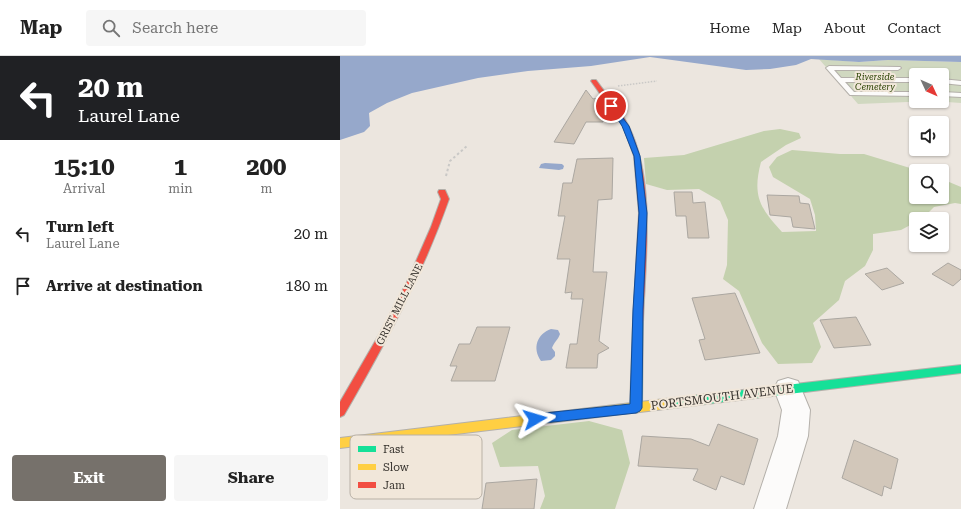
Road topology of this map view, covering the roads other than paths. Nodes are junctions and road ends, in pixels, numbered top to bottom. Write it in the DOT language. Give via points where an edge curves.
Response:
graph roads {
  1 [pos="898,68"];
  2 [pos="840,80"];
  3 [pos="909,80"];
  4 [pos="594,81"];
  5 [pos="949,81"];
  6 [pos="961,82"];
  7 [pos="909,94"];
  8 [pos="949,94"];
  9 [pos="961,95"];
  10 [pos="442,192"];
  11 [pos="961,369"];
  12 [pos="788,389"];
  13 [pos="636,408"];
  14 [pos="340,412"];
  15 [pos="408,435"];
  16 [pos="350,442"];
  17 [pos="340,443"];
  18 [pos="770,509"];
  1 -- 2 [label="lane" via="829,68"];
  2 -- 3 [label="lane"];
  2 -- 7 [label="lane" via="852,94"];
  4 -- 13 [label="street" via="626,126 637,156 643,213"];
  5 -- 6 [label="lane"];
  8 -- 9 [label="lane"];
  10 -- 14 [label="street, GRIST MILL LANE" via="445,199 441,215 408,292"];
  11 -- 12 [label="street, PORTSMOUTH AVENUE"];
  12 -- 13 [label="street, PORTSMOUTH AVENUE"];
  12 -- 18 [label="street" via="796,410 793,436"];
  13 -- 15 [label="street, PORTSMOUTH AVENUE"];
  16 -- 17 [label="street, PORTSMOUTH AVENUE"];
}
